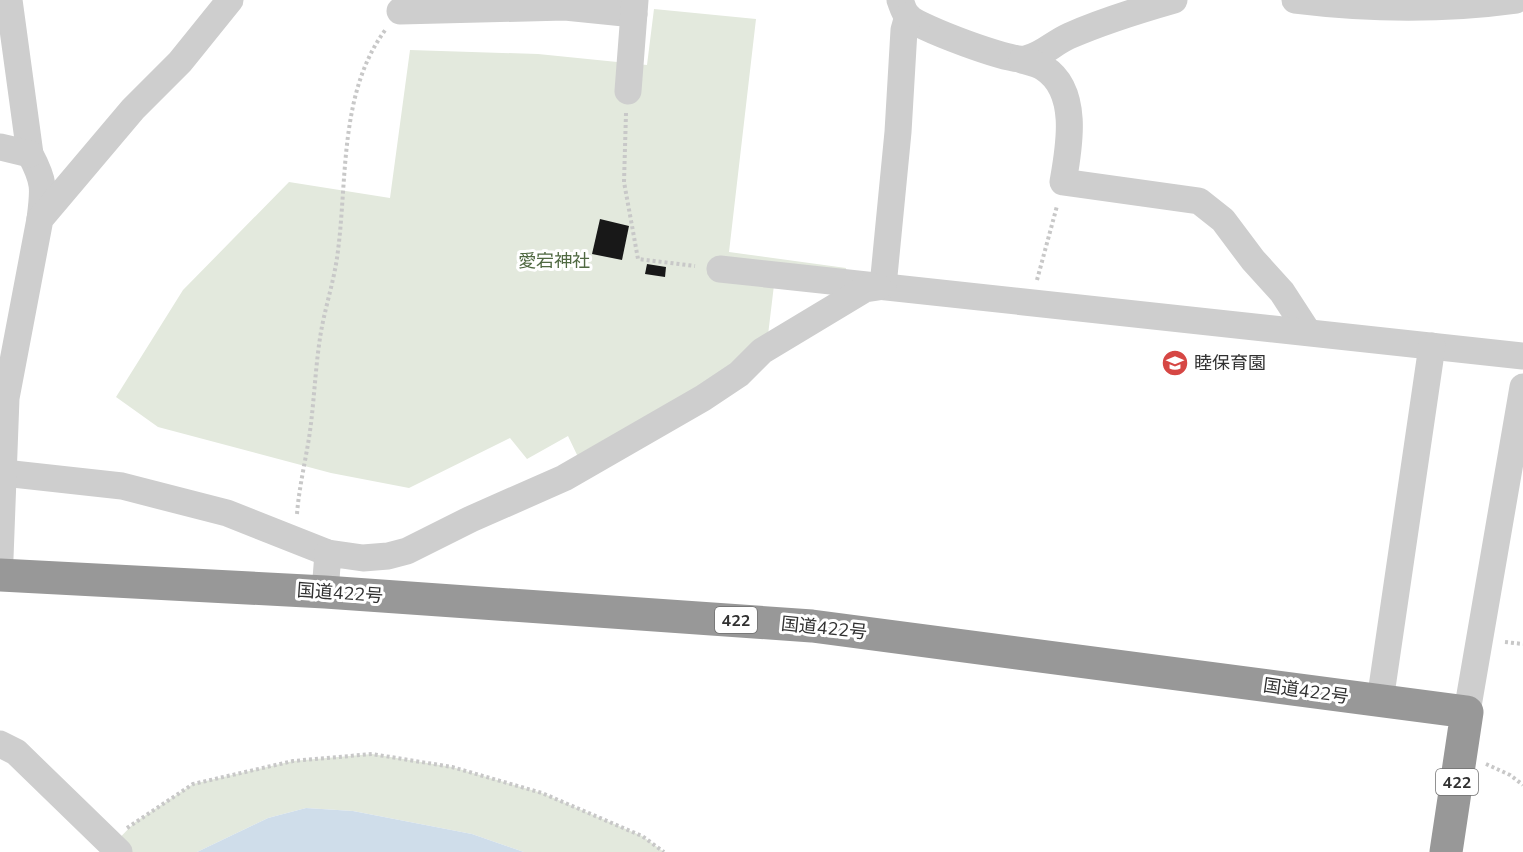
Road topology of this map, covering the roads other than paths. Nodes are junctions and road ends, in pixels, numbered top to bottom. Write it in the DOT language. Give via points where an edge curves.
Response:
graph roads {
  1 [pos="9,0"];
  2 [pos="230,0"];
  3 [pos="1174,0"];
  4 [pos="1295,0"];
  5 [pos="1516,0"];
  6 [pos="634,7"];
  7 [pos="904,8"];
  8 [pos="400,10"];
  9 [pos="1022,60"];
  10 [pos="628,91"];
  11 [pos="0,147"];
  12 [pos="30,154"];
  13 [pos="40,219"];
  14 [pos="720,269"];
  15 [pos="883,286"];
  16 [pos="10,313"];
  17 [pos="1308,332"];
  18 [pos="1432,346"];
  19 [pos="1523,356"];
  20 [pos="1523,387"];
  21 [pos="4,473"];
  22 [pos="328,553"];
  23 [pos="0,558"];
  24 [pos="0,575"];
  25 [pos="325,592"];
  26 [pos="1380,700"];
  27 [pos="1467,712"];
  28 [pos="0,744"];
  29 [pos="116,849"];
  30 [pos="1446,852"];
  1 -- 12 [label="street"];
  2 -- 13 [label="street"];
  3 -- 9 [label="street" via="1069,36 1041,55"];
  4 -- 5 [label="street" via="1354,7 1467,7"];
  6 -- 8 [label="street"];
  6 -- 10 [label="street"];
  7 -- 9 [label="street" via="935,31"];
  7 -- 15 [label="street" via="898,132"];
  9 -- 17 [label="street" via="1044,68 1062,86 1069,117 1063,182 1198,201 1223,220 1282,292"];
  11 -- 12 [label="street"];
  12 -- 13 [label="street" via="44,190"];
  13 -- 16 [label="street"];
  14 -- 15 [label="street"];
  15 -- 17 [label="street"];
  15 -- 22 [label="street" via="865,289 762,351 739,374 704,398 564,478 407,551 363,558"];
  16 -- 21 [label="street"];
  17 -- 18 [label="street"];
  18 -- 19 [label="street"];
  18 -- 26 [label="street"];
  20 -- 27 [label="street"];
  21 -- 22 [label="street" via="122,486 227,513"];
  21 -- 23 [label="street"];
  22 -- 25 [label="street"];
  24 -- 25 [label="highway, 国道422号 / 422"];
  25 -- 26 [label="highway, 国道422号 / 422" via="812,626"];
  26 -- 27 [label="highway, 国道422号 / 422"];
  27 -- 30 [label="highway, 422"];
  28 -- 29 [label="street" via="16,752"];
}
